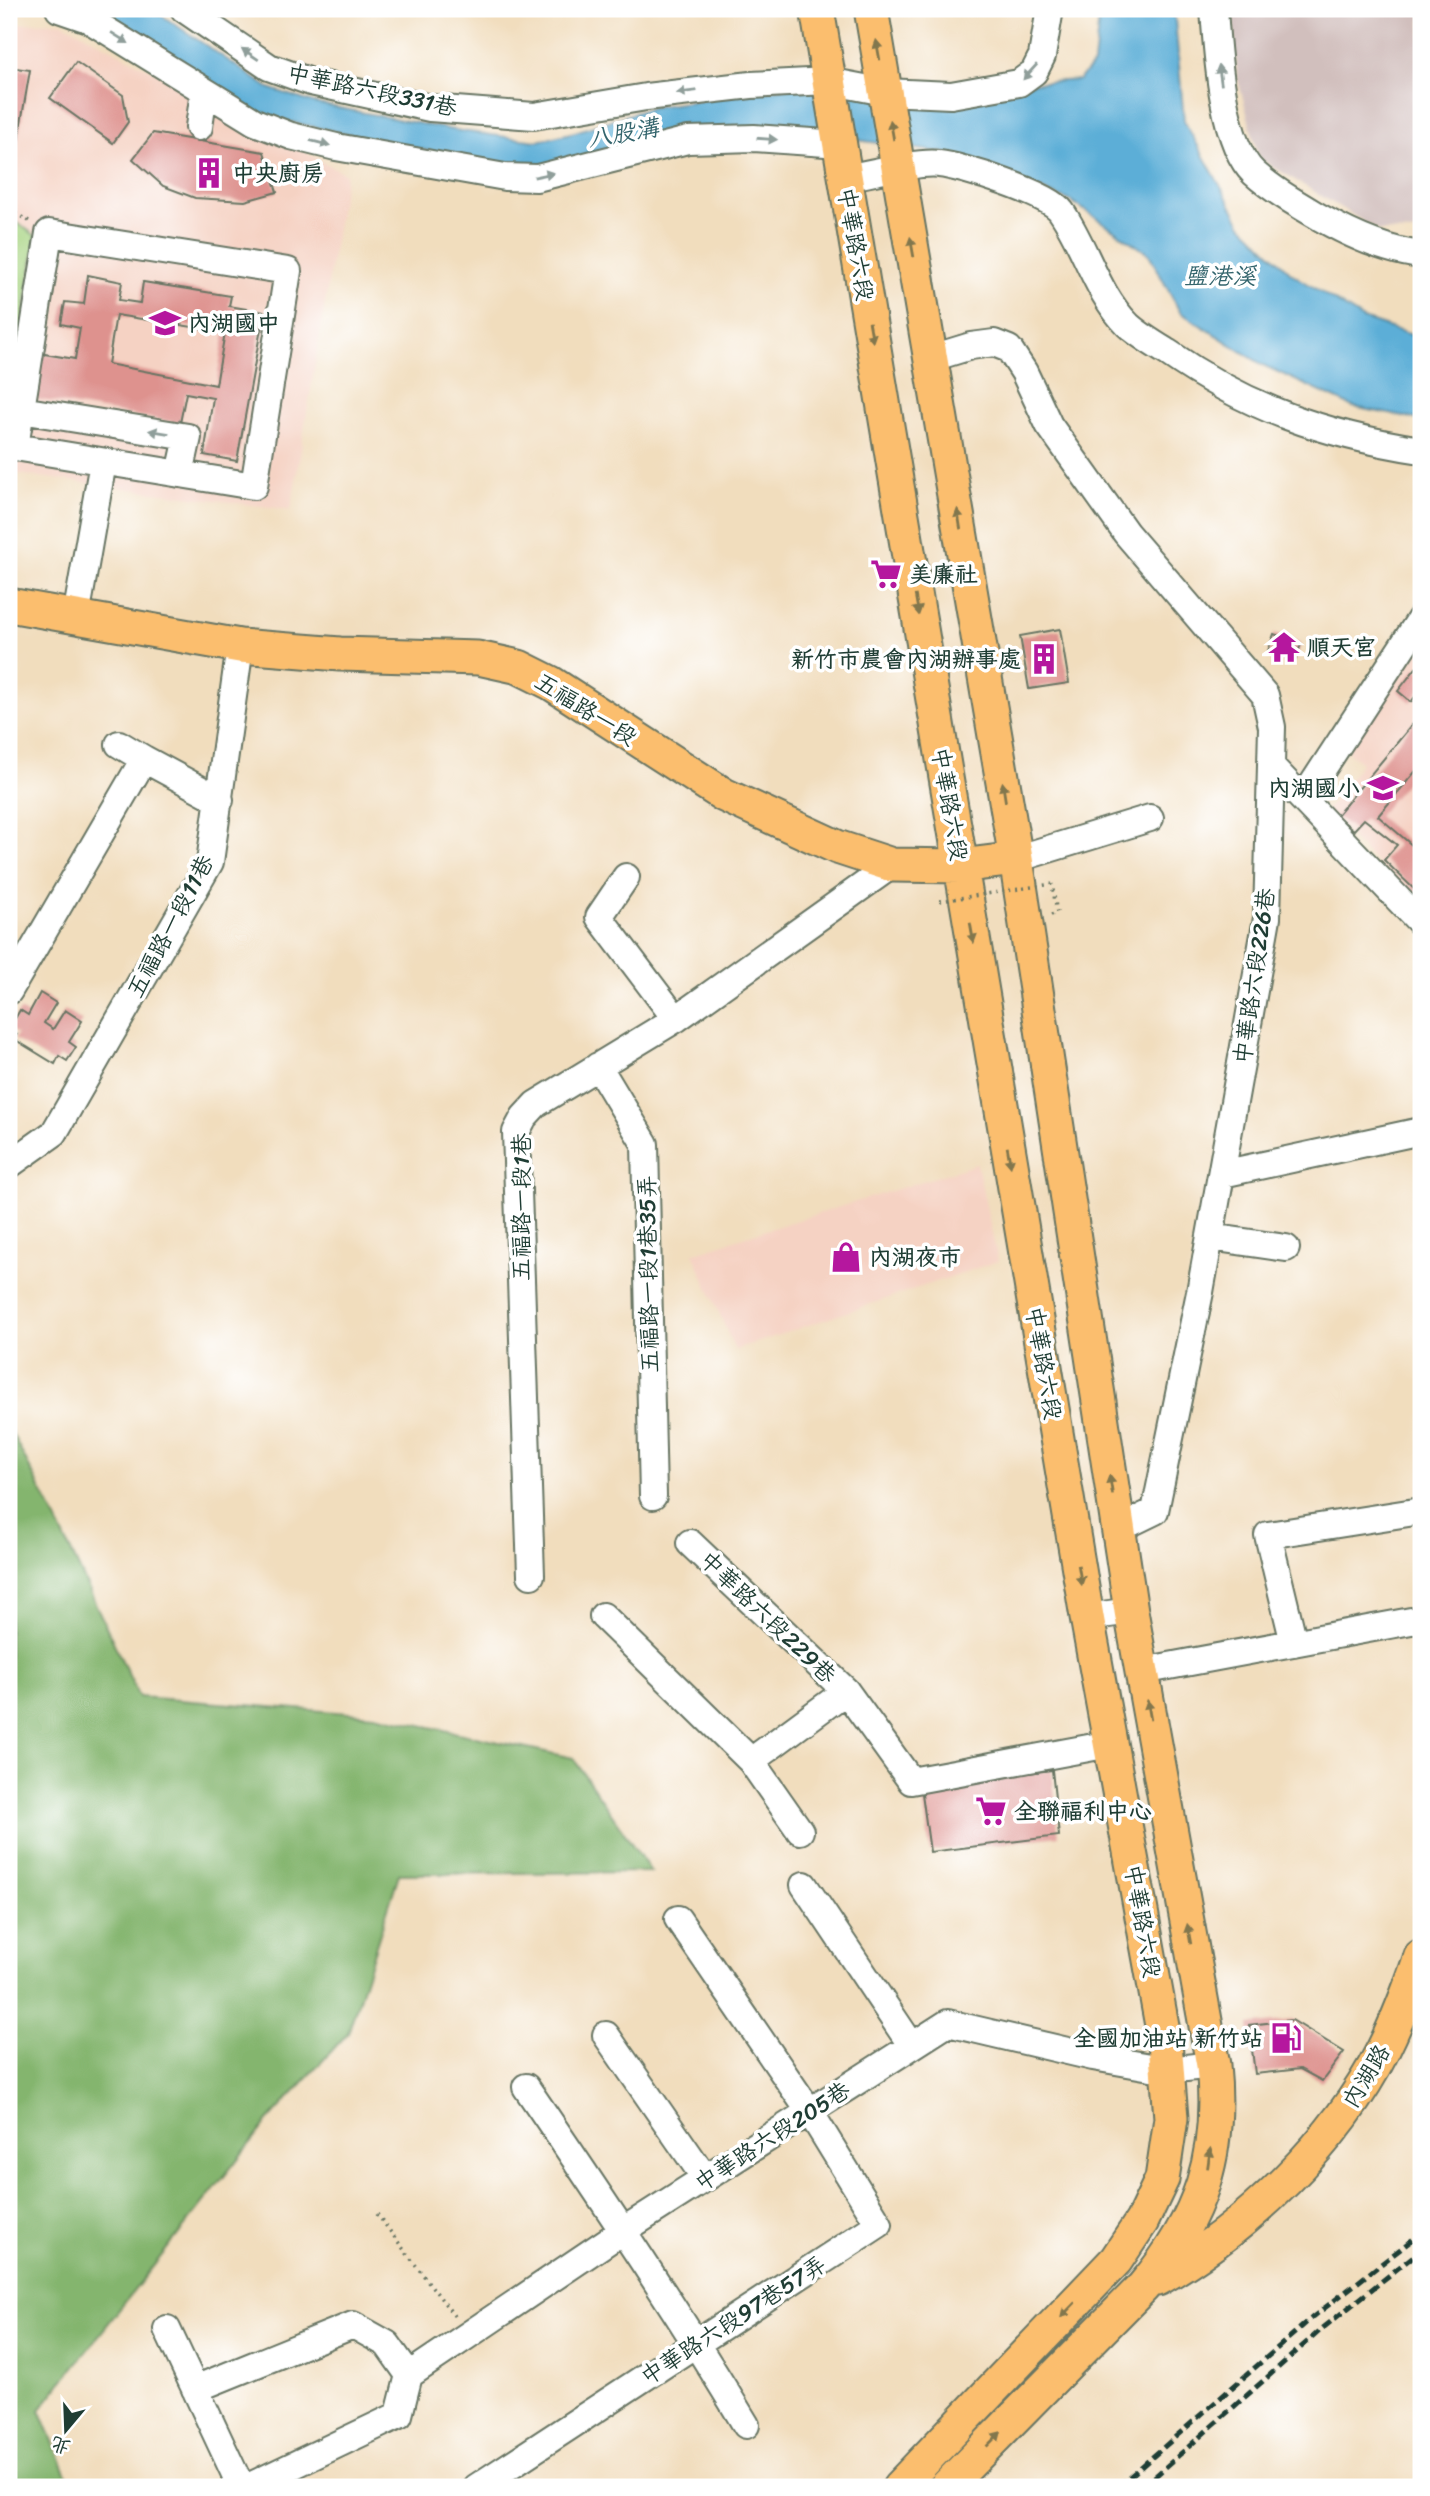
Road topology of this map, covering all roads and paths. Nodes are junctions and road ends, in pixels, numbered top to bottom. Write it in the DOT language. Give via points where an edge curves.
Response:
graph roads {
  1 [pos="59,9"];
  2 [pos="184,9"];
  3 [pos="817,9"];
  4 [pos="871,9"];
  5 [pos="1050,9"];
  6 [pos="1214,9"];
  7 [pos="828,81"];
  8 [pos="204,90"];
  9 [pos="885,92"];
  10 [pos="200,127"];
  11 [pos="840,144"];
  12 [pos="898,169"];
  13 [pos="845,178"];
  14 [pos="1421,255"];
  15 [pos="932,358"];
  16 [pos="21,410"];
  17 [pos="1421,450"];
  18 [pos="103,462"];
  19 [pos="180,474"];
  20 [pos="9,605"];
  21 [pos="76,617"];
  22 [pos="1421,618"];
  23 [pos="240,646"];
  24 [pos="119,744"];
  25 [pos="144,758"];
  26 [pos="1271,766"];
  27 [pos="1303,799"];
  28 [pos="220,800"];
  29 [pos="1150,817"];
  30 [pos="1016,859"];
  31 [pos="892,864"];
  32 [pos="960,866"];
  33 [pos="626,877"];
  34 [pos="940,901"];
  35 [pos="1049,905"];
  36 [pos="1421,923"];
  37 [pos="9,991"];
  38 [pos="676,1019"];
  39 [pos="598,1066"];
  40 [pos="1421,1131"];
  41 [pos="9,1165"];
  42 [pos="1222,1174"];
  43 [pos="1210,1237"];
  44 [pos="1286,1248"];
  45 [pos="653,1496"];
  46 [pos="1421,1511"];
  47 [pos="1118,1529"];
  48 [pos="690,1543"];
  49 [pos="531,1575"];
  50 [pos="1131,1611"];
  51 [pos="603,1616"];
  52 [pos="1087,1617"];
  53 [pos="1411,1621"];
  54 [pos="1294,1643"];
  55 [pos="1142,1671"];
  56 [pos="846,1691"];
  57 [pos="1110,1744"];
  58 [pos="751,1761"];
  59 [pos="800,1831"];
  60 [pos="804,1885"];
  61 [pos="678,1919"];
  62 [pos="1421,1956"];
  63 [pos="606,2035"];
  64 [pos="912,2046"];
  65 [pos="1213,2065"];
  66 [pos="1168,2070"];
  67 [pos="526,2087"];
  68 [pos="810,2112"];
  69 [pos="705,2178"];
  70 [pos="1285,2180"];
  71 [pos="377,2214"];
  72 [pos="1188,2223"];
  73 [pos="624,2230"];
  74 [pos="1116,2260"];
  75 [pos="1143,2287"];
  76 [pos="167,2329"];
  77 [pos="469,2335"];
  78 [pos="697,2343"];
  79 [pos="409,2375"];
  80 [pos="195,2389"];
  81 [pos="746,2425"];
  82 [pos="240,2487"];
  83 [pos="248,2487"];
  84 [pos="477,2487"];
  85 [pos="899,2487"];
  86 [pos="946,2487"];
  1 -- 8 [label="street, one-way" via="88,19"];
  7 -- 2 [label="street, 中華路六段331巷, one-way" via="646,97 534,117 430,108 311,82 268,67"];
  3 -- 7 [label="main road"];
  9 -- 4 [label="main road, one-way"];
  5 -- 9 [label="street, 中華路六段331巷, one-way" via="1042,56 1034,72 1019,83 951,95"];
  14 -- 6 [label="street, one-way" via="1400,253 1338,228 1252,171 1234,139 1219,78"];
  7 -- 9 [label="street, 中華路六段331巷"];
  7 -- 11 [label="main road, 中華路六段"];
  8 -- 10 [label="street"];
  8 -- 11 [label="street, one-way" via="255,122 291,136 505,177 537,178 688,140 754,138"];
  12 -- 9 [label="main road, 中華路六段, one-way"];
  11 -- 13 [label="main road, 中華路六段"];
  12 -- 13 [label="street"];
  15 -- 12 [label="main road, 中華路六段, one-way"];
  12 -- 17 [label="street" via="938,163 1010,183 1059,207 1104,293 1128,325 1187,366 1250,402 1316,428"];
  13 -- 32 [label="main road, 中華路六段, one-way"];
  15 -- 26 [label="street, 中華路六段226巷" via="995,343 1009,349 1049,425 1126,533 1265,695 1272,727"];
  30 -- 15 [label="main road, 中華路六段, one-way"];
  16 -- 18 [label="street" via="15,447"];
  19 -- 16 [label="street, one-way" via="188,437"];
  16 -- 19 [label="street" via="49,233 288,271 254,486"];
  18 -- 19 [label="street"];
  18 -- 21 [label="street"];
  20 -- 21 [label="main road, 五福路一段"];
  21 -- 23 [label="main road, 五福路一段"];
  22 -- 27 [label="street"];
  23 -- 28 [label="street, 五福路一段11巷"];
  23 -- 31 [label="main road, 五福路一段" via="478,658 519,667 724,795 838,847"];
  24 -- 25 [label="street"];
  25 -- 28 [label="street"];
  25 -- 37 [label="street"];
  26 -- 27 [label="street"];
  26 -- 42 [label="street, 中華路六段226巷" via="1267,918"];
  27 -- 36 [label="street"];
  28 -- 41 [label="street, 五福路一段11巷" via="210,862 61,1121 54,1133"];
  29 -- 30 [label="street"];
  30 -- 32 [label="main road, 五福路一段"];
  47 -- 30 [label="main road, 中華路六段, one-way"];
  31 -- 32 [label="main road, 五福路一段"];
  31 -- 38 [label="street, 五福路一段1巷"];
  32 -- 52 [label="main road, 中華路六段, one-way"];
  33 -- 38 [label="street" via="599,917"];
  34 -- 35 [label="path, bridge" via="1052,884 1057,913 1051,915"];
  38 -- 39 [label="street, 五福路一段1巷"];
  39 -- 45 [label="street, 五福路一段1巷35弄" via="645,1144"];
  39 -- 49 [label="street, 五福路一段1巷" via="536,1104 516,1132"];
  40 -- 42 [label="street"];
  42 -- 43 [label="street, 中華路六段226巷"];
  43 -- 44 [label="street"];
  43 -- 47 [label="street, 中華路六段226巷" via="1155,1511"];
  46 -- 54 [label="street" via="1268,1535"];
  47 -- 50 [label="main road, 中華路六段"];
  48 -- 56 [label="street, 中華路六段229巷"];
  50 -- 52 [label="street"];
  50 -- 55 [label="main road, 中華路六段"];
  51 -- 58 [label="street"];
  52 -- 57 [label="main road, 中華路六段"];
  53 -- 54 [label="street"];
  54 -- 55 [label="street"];
  65 -- 55 [label="main road, 中華路六段, one-way"];
  56 -- 57 [label="street, 中華路六段229巷" via="911,1781"];
  56 -- 58 [label="street, 中華路六段229巷"];
  57 -- 66 [label="main road, 中華路六段"];
  58 -- 59 [label="street"];
  60 -- 64 [label="street"];
  61 -- 68 [label="street"];
  62 -- 70 [label="main road, 內湖路" via="1383,2051 1361,2088 1331,2131"];
  63 -- 69 [label="street"];
  64 -- 66 [label="street, 中華路六段205巷" via="948,2022"];
  64 -- 68 [label="street, 中華路六段205巷"];
  65 -- 66 [label="street, 中華路六段205巷"];
  72 -- 65 [label="main road, 中華路六段, one-way" via="1206,2177 1216,2115"];
  66 -- 74 [label="main road, 中華路六段" via="1171,2118 1162,2179"];
  67 -- 73 [label="street"];
  68 -- 69 [label="street, 中華路六段205巷"];
  68 -- 78 [label="street, 中華路六段97巷57弄" via="879,2224"];
  69 -- 73 [label="street, 中華路六段205巷"];
  70 -- 72 [label="main road, 內湖路" via="1223,2216"];
  70 -- 75 [label="main road, 內湖路" via="1219,2240"];
  71 -- 77 [label="path"];
  72 -- 74 [label="main road, 內湖路" via="1149,2236"];
  72 -- 75 [label="main road, 中華路六段"];
  73 -- 77 [label="street, 中華路六段205巷"];
  73 -- 78 [label="street"];
  74 -- 85 [label="main road, 中華路六段, one-way"];
  86 -- 75 [label="main road, 中華路六段, one-way"];
  76 -- 80 [label="street"];
  77 -- 79 [label="street, 中華路六段205巷"];
  78 -- 81 [label="street"];
  78 -- 84 [label="street, 中華路六段97巷57弄"];
  79 -- 80 [label="street" via="387,2344 353,2325"];
  79 -- 83 [label="street" via="399,2415"];
  80 -- 82 [label="street"];
}
